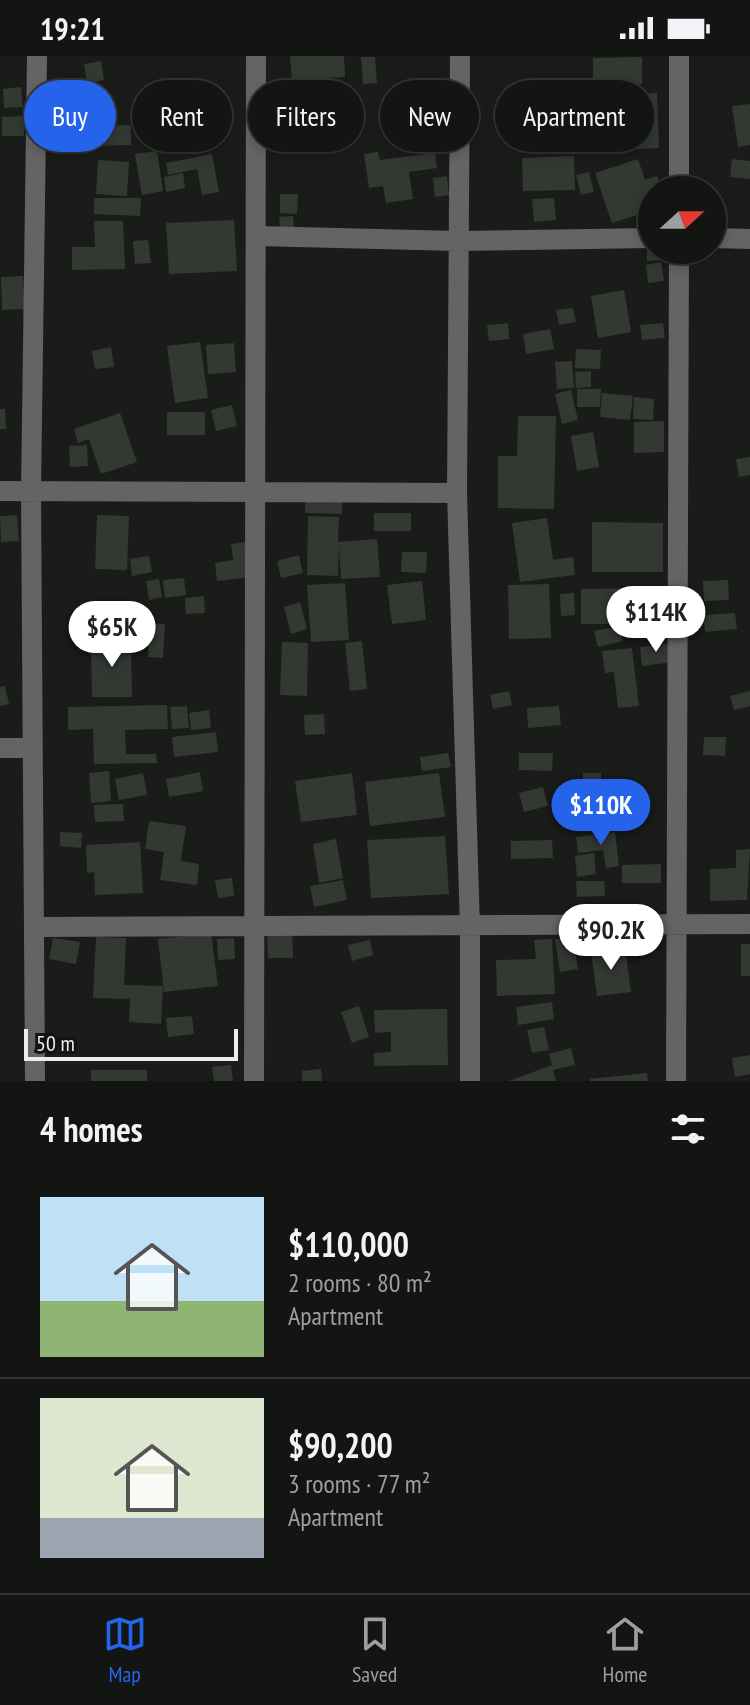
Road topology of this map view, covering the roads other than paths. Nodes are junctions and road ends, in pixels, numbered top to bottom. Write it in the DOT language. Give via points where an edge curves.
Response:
graph roads {
  1 [pos="37,56"];
  2 [pos="256,56"];
  3 [pos="460,56"];
  4 [pos="679,56"];
  5 [pos="679,176"];
  6 [pos="256,236"];
  7 [pos="638,238"];
  8 [pos="726,238"];
  9 [pos="750,239"];
  10 [pos="458,241"];
  11 [pos="679,264"];
  12 [pos="253,490"];
  13 [pos="0,491"];
  14 [pos="31,492"];
  15 [pos="457,493"];
  16 [pos="0,748"];
  17 [pos="32,748"];
  18 [pos="674,922"];
  19 [pos="750,924"];
  20 [pos="36,927"];
  21 [pos="254,928"];
  22 [pos="470,928"];
  23 [pos="35,1081"];
  24 [pos="254,1081"];
  25 [pos="470,1081"];
  26 [pos="676,1081"];
  1 -- 14 [label="street"];
  2 -- 6 [label="street"];
  3 -- 10 [label="street"];
  4 -- 5 [label="street"];
  6 -- 10 [label="street"];
  6 -- 12 [label="street"];
  7 -- 10 [label="street"];
  8 -- 9 [label="street"];
  10 -- 15 [label="street"];
  11 -- 18 [label="street"];
  12 -- 14 [label="street"];
  12 -- 15 [label="street"];
  12 -- 21 [label="street"];
  13 -- 14 [label="street"];
  14 -- 17 [label="street"];
  15 -- 22 [label="street"];
  16 -- 17 [label="street"];
  17 -- 20 [label="street"];
  18 -- 19 [label="street"];
  18 -- 22 [label="street"];
  18 -- 26 [label="street"];
  20 -- 21 [label="street"];
  20 -- 23 [label="street"];
  21 -- 22 [label="street"];
  21 -- 24 [label="street"];
  22 -- 25 [label="street"];
}
